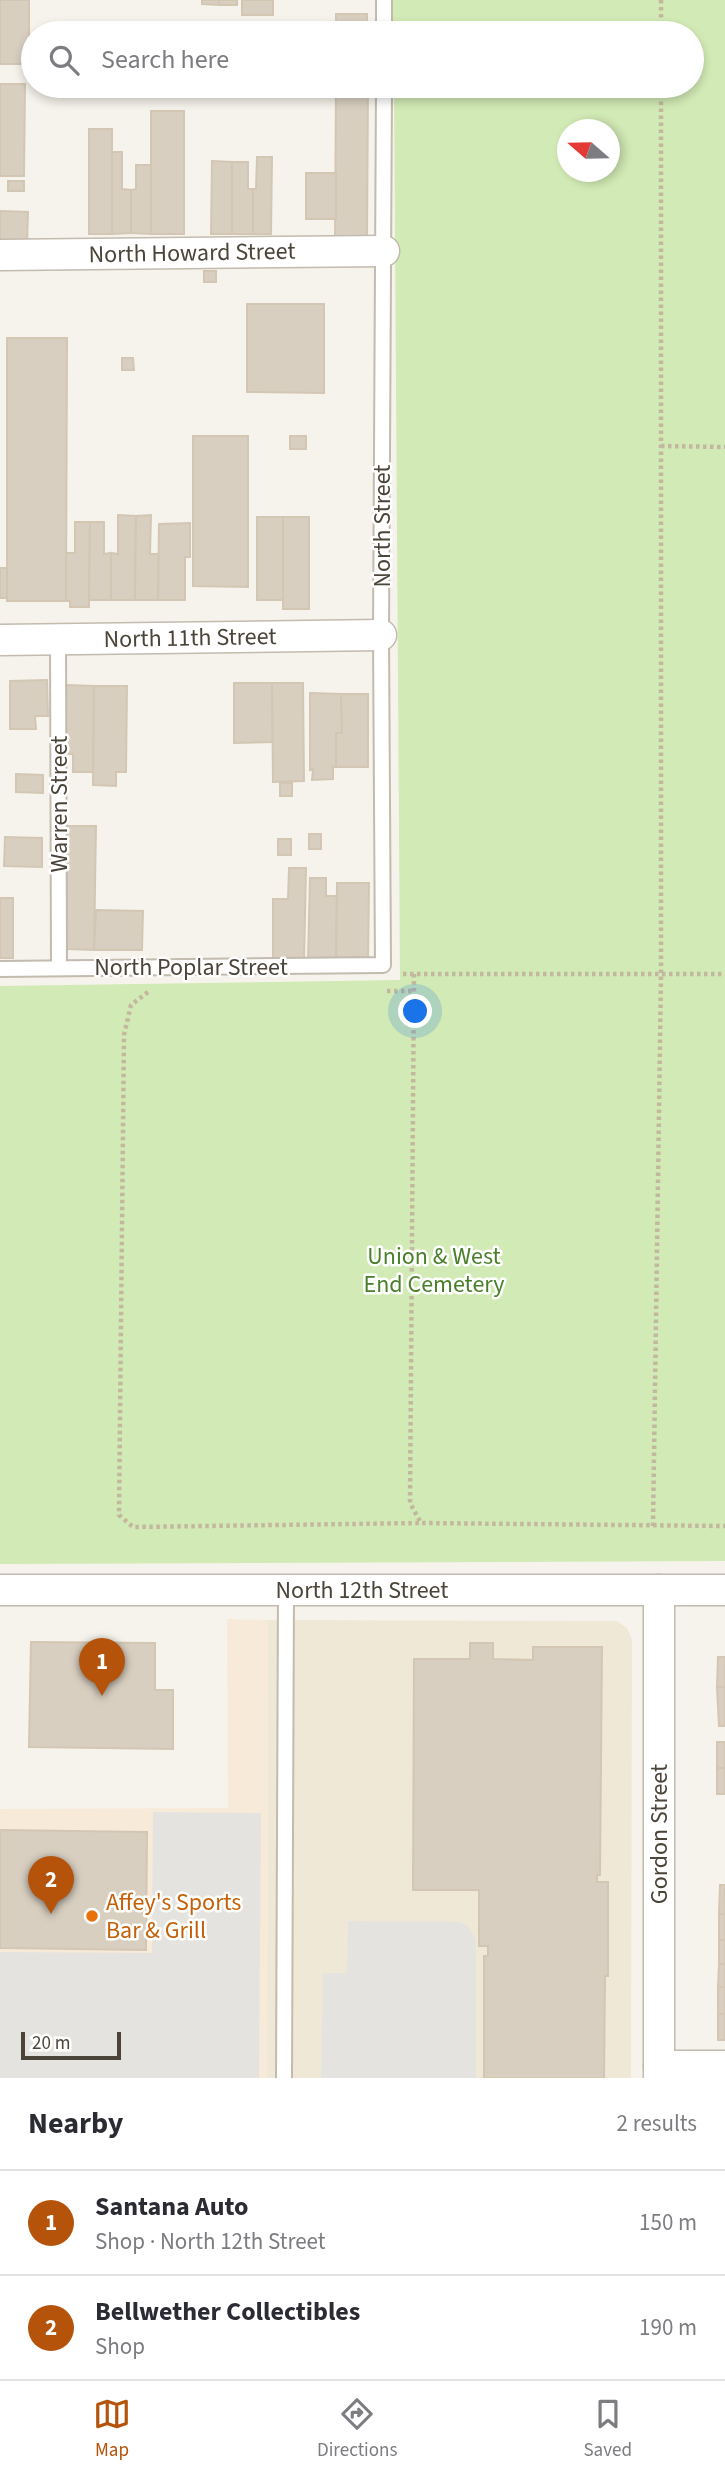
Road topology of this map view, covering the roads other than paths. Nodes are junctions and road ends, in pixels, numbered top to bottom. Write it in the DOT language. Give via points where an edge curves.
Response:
graph roads {
  1 [pos="384,0"];
  2 [pos="384,21"];
  3 [pos="384,98"];
  4 [pos="384,251"];
  5 [pos="0,255"];
  6 [pos="381,635"];
  7 [pos="0,640"];
  8 [pos="58,640"];
  9 [pos="383,965"];
  10 [pos="59,968"];
  11 [pos="0,969"];
  12 [pos="0,1590"];
  13 [pos="286,1590"];
  14 [pos="659,1590"];
  15 [pos="725,1590"];
  16 [pos="725,2066"];
  17 [pos="659,2072"];
  18 [pos="284,2078"];
  1 -- 2 [label="lane"];
  3 -- 4 [label="lane, North Street"];
  4 -- 5 [label="street, North Howard Street"];
  4 -- 6 [label="lane, North Street"];
  6 -- 8 [label="street, North 11th Street"];
  6 -- 9 [label="lane, North Street"];
  7 -- 8 [label="street, North 11th Street"];
  8 -- 10 [label="lane, Warren Street"];
  9 -- 10 [label="lane, North Poplar Street"];
  10 -- 11 [label="lane, North Poplar Street"];
  12 -- 13 [label="street, North 12th Street"];
  13 -- 14 [label="street, North 12th Street"];
  13 -- 18 [label="lane"];
  14 -- 15 [label="street, North 12th Street"];
  14 -- 17 [label="street, Gordon Street"];
  16 -- 17 [label="street"];
}
